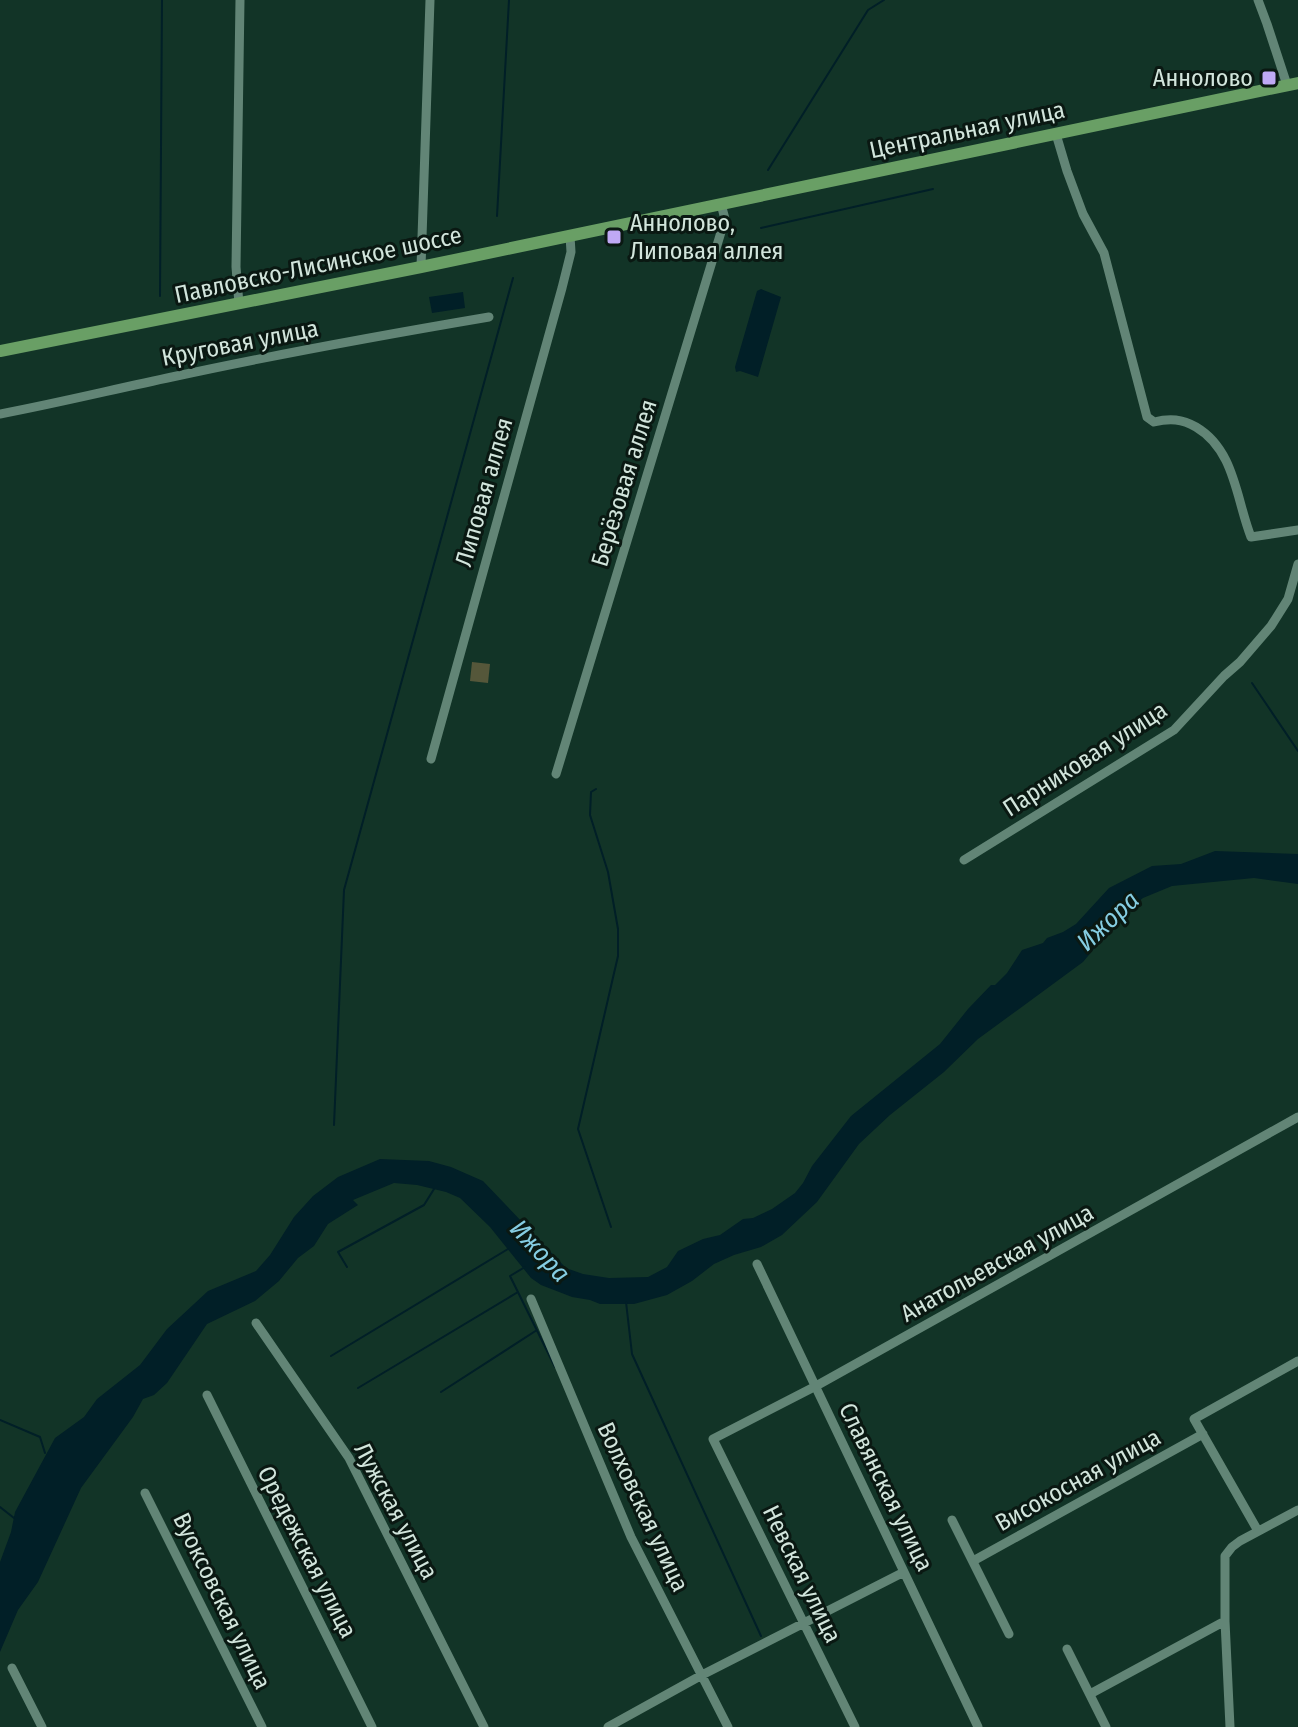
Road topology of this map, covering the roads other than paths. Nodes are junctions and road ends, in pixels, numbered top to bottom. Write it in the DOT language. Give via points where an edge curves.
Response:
graph roads {
  1 [pos="240,0"];
  2 [pos="430,0"];
  3 [pos="1258,0"];
  4 [pos="1292,84"];
  5 [pos="1056,134"];
  6 [pos="721,204"];
  7 [pos="644,220"];
  8 [pos="570,236"];
  9 [pos="421,267"];
  10 [pos="239,304"];
  11 [pos="489,317"];
  12 [pos="0,351"];
  13 [pos="0,414"];
  14 [pos="1298,530"];
  15 [pos="1298,564"];
  16 [pos="431,759"];
  17 [pos="556,774"];
  18 [pos="964,860"];
  19 [pos="1298,1117"];
  20 [pos="757,1264"];
  21 [pos="531,1299"];
  22 [pos="256,1323"];
  23 [pos="1298,1361"];
  24 [pos="816,1386"];
  25 [pos="207,1395"];
  26 [pos="1203,1434"];
  27 [pos="713,1439"];
  28 [pos="145,1493"];
  29 [pos="1298,1510"];
  30 [pos="952,1520"];
  31 [pos="1258,1531"];
  32 [pos="973,1561"];
  33 [pos="904,1572"];
  34 [pos="1225,1621"];
  35 [pos="803,1623"];
  36 [pos="1009,1634"];
  37 [pos="1067,1649"];
  38 [pos="12,1668"];
  39 [pos="702,1675"];
  40 [pos="1090,1694"];
  41 [pos="42,1727"];
  42 [pos="262,1727"];
  43 [pos="372,1727"];
  44 [pos="484,1727"];
  45 [pos="608,1727"];
  46 [pos="728,1727"];
  47 [pos="855,1727"];
  48 [pos="978,1727"];
  49 [pos="1106,1727"];
  50 [pos="1230,1727"];
  1 -- 10 [label="street"];
  2 -- 9 [label="street"];
  3 -- 4 [label="street"];
  4 -- 5 [label="main road, Центральная улица"];
  5 -- 6 [label="main road, Центральная улица"];
  5 -- 14 [label="street" via="1083,214 1104,253 1147,417 1154,422 1183,421 1211,439 1234,478 1251,537"];
  6 -- 7 [label="main road, Центральная улица"];
  6 -- 17 [label="street, Берёзовая аллея" via="725,219"];
  7 -- 8 [label="main road, Павловско-Лисинское шоссе"];
  8 -- 9 [label="main road, Павловско-Лисинское шоссе"];
  8 -- 16 [label="street, Липовая аллея" via="562,288"];
  9 -- 10 [label="main road, Павловско-Лисинское шоссе"];
  10 -- 12 [label="main road, Павловско-Лисинское шоссе"];
  11 -- 13 [label="street, Круговая улица"];
  15 -- 18 [label="street, Парниковая улица" via="1288,599 1271,626 1174,730"];
  19 -- 24 [label="street, Анатольевская улица"];
  20 -- 24 [label="street, Славянская улица"];
  21 -- 39 [label="street, Волховская улица" via="631,1537"];
  22 -- 44 [label="street, Лужская улица" via="349,1458"];
  23 -- 26 [label="street" via="1194,1419"];
  24 -- 27 [label="street, Анатольевская улица"];
  24 -- 33 [label="street, Славянская улица"];
  25 -- 43 [label="street, Оредежская улица"];
  26 -- 31 [label="street"];
  26 -- 32 [label="street, Високосная улица"];
  27 -- 35 [label="street, Невская улица"];
  28 -- 42 [label="street, Вуоксовская улица"];
  29 -- 31 [label="street"];
  30 -- 32 [label="street"];
  31 -- 34 [label="street" via="1225,1556"];
  32 -- 36 [label="street"];
  33 -- 35 [label="street"];
  33 -- 48 [label="street, Славянская улица"];
  34 -- 40 [label="street"];
  34 -- 50 [label="street"];
  35 -- 39 [label="street"];
  35 -- 47 [label="street, Невская улица"];
  37 -- 40 [label="street"];
  38 -- 41 [label="street"];
  39 -- 45 [label="street"];
  39 -- 46 [label="street, Волховская улица"];
  40 -- 49 [label="street"];
}
